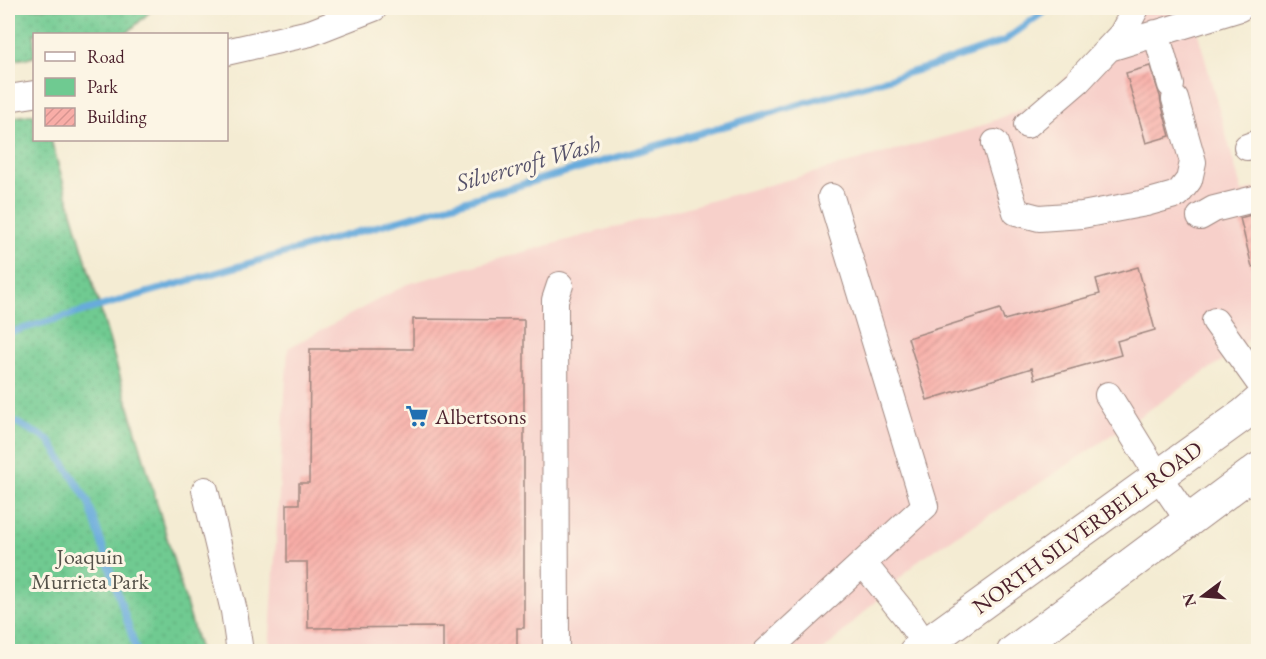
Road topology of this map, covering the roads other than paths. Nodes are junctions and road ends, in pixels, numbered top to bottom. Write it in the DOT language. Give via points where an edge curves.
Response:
graph roads {
  1 [pos="374,8"];
  2 [pos="1136,8"];
  3 [pos="1240,8"];
  4 [pos="1156,33"];
  5 [pos="1109,48"];
  6 [pos="228,52"];
  7 [pos="33,94"];
  8 [pos="8,98"];
  9 [pos="1027,125"];
  10 [pos="995,143"];
  11 [pos="831,197"];
  12 [pos="1258,198"];
  13 [pos="1200,217"];
  14 [pos="561,285"];
  15 [pos="1215,321"];
  16 [pos="1258,381"];
  17 [pos="1108,395"];
  18 [pos="1258,402"];
  19 [pos="1258,470"];
  20 [pos="1158,476"];
  21 [pos="205,490"];
  22 [pos="1189,521"];
  23 [pos="863,562"];
  24 [pos="923,649"];
  25 [pos="240,651"];
  26 [pos="556,651"];
  27 [pos="766,651"];
  28 [pos="1013,651"];
  1 -- 6 [label="street" via="310,33"];
  2 -- 5 [label="street"];
  3 -- 4 [label="street"];
  4 -- 5 [label="street"];
  4 -- 10 [label="street" via="1193,162 1189,180 1178,194 1082,214 1039,218 1016,212"];
  5 -- 9 [label="street"];
  7 -- 8 [label="street"];
  11 -- 23 [label="street" via="925,506"];
  12 -- 13 [label="street" via="1214,209"];
  14 -- 26 [label="street" via="555,300"];
  15 -- 16 [label="street"];
  17 -- 20 [label="street"];
  18 -- 20 [label="main road, NORTH SILVERBELL ROAD"];
  19 -- 22 [label="main road"];
  20 -- 22 [label="street"];
  20 -- 24 [label="main road, NORTH SILVERBELL ROAD"];
  21 -- 25 [label="street"];
  22 -- 28 [label="main road"];
  23 -- 24 [label="street" via="905,615"];
  23 -- 27 [label="street"];
}
